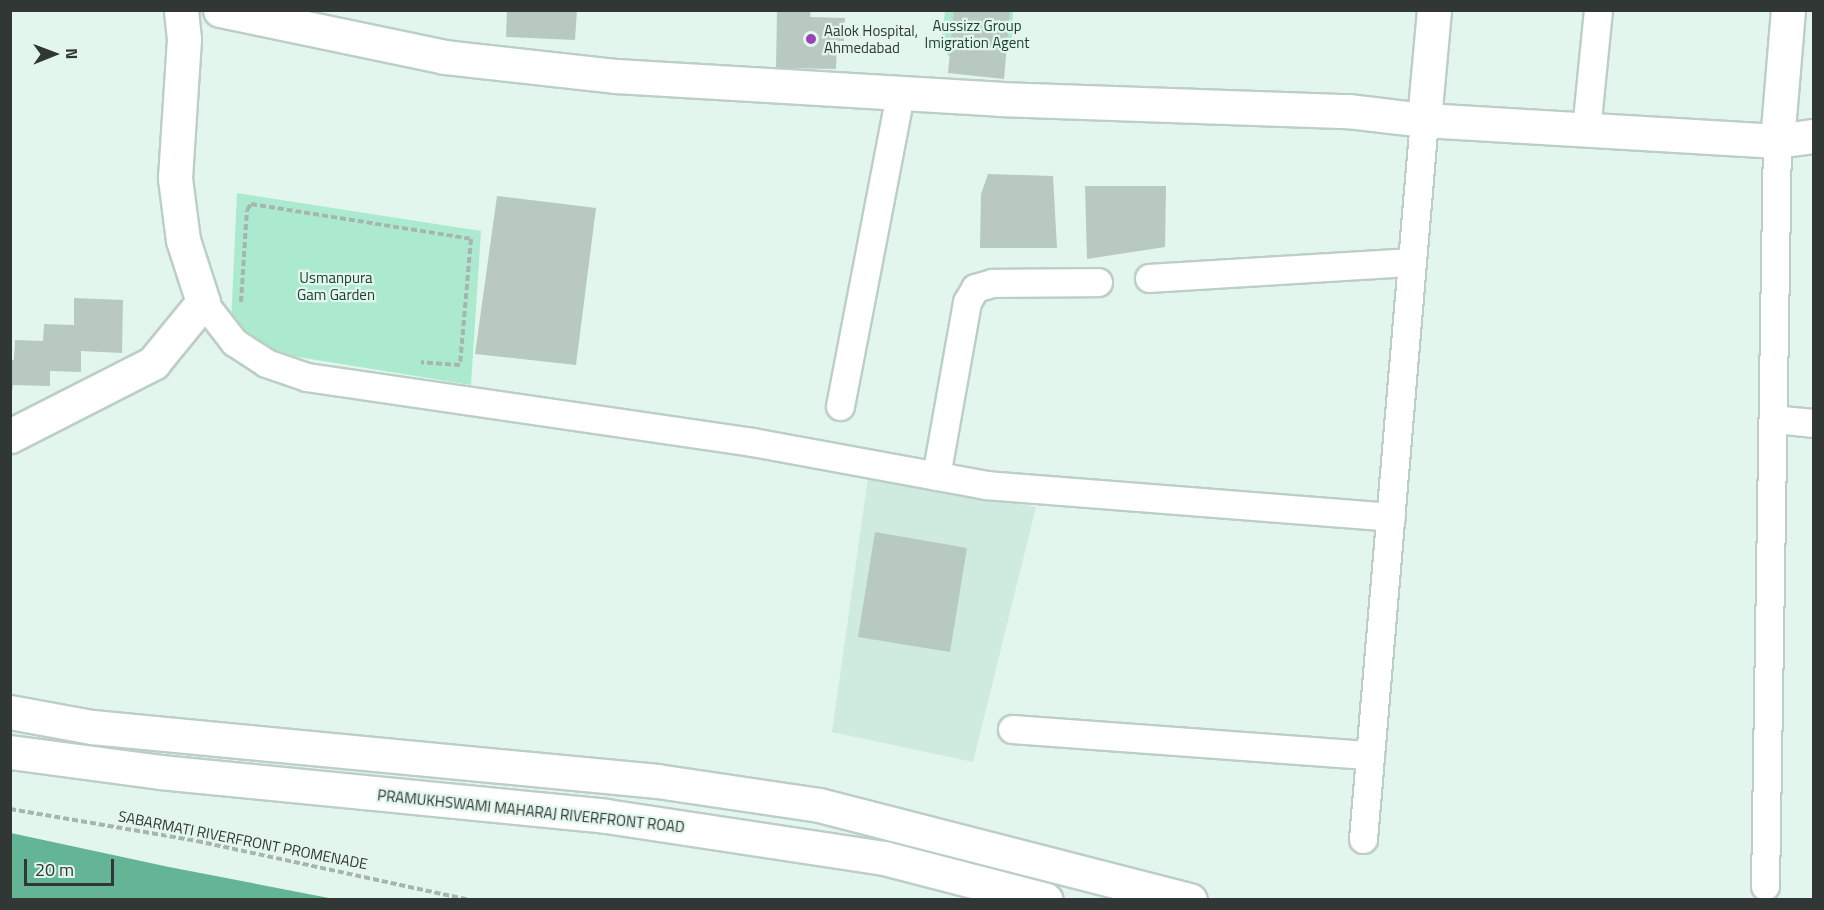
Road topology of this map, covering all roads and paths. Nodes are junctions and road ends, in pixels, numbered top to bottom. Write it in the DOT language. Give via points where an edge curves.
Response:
graph roads {
  1 [pos="182,10"];
  2 [pos="220,10"];
  3 [pos="1434,10"];
  4 [pos="1599,10"];
  5 [pos="1788,10"];
  6 [pos="900,94"];
  7 [pos="1424,120"];
  8 [pos="1586,130"];
  9 [pos="1814,136"];
  10 [pos="1777,141"];
  11 [pos="1412,262"];
  12 [pos="1149,278"];
  13 [pos="1098,282"];
  14 [pos="203,302"];
  15 [pos="241,304"];
  16 [pos="410,361"];
  17 [pos="421,362"];
  18 [pos="418,394"];
  19 [pos="840,406"];
  20 [pos="1773,419"];
  21 [pos="1814,423"];
  22 [pos="10,436"];
  23 [pos="936,476"];
  24 [pos="1390,518"];
  25 [pos="10,712"];
  26 [pos="1012,729"];
  27 [pos="10,752"];
  28 [pos="1370,755"];
  29 [pos="10,809"];
  30 [pos="1363,839"];
  31 [pos="1765,886"];
  32 [pos="470,900"];
  33 [pos="1046,900"];
  34 [pos="1190,900"];
  1 -- 14 [label="main road" via="184,39 175,177 183,240"];
  2 -- 6 [label="main road" via="444,57 616,76"];
  3 -- 7 [label="main road"];
  4 -- 8 [label="street"];
  5 -- 10 [label="main road"];
  6 -- 7 [label="main road" via="1348,111"];
  6 -- 19 [label="street"];
  7 -- 8 [label="main road"];
  7 -- 11 [label="street"];
  8 -- 10 [label="main road"];
  9 -- 10 [label="main road"];
  10 -- 20 [label="street"];
  11 -- 12 [label="street"];
  11 -- 24 [label="street"];
  13 -- 23 [label="street" via="992,283 975,288 967,302"];
  14 -- 18 [label="street" via="234,342 266,363 307,377"];
  14 -- 22 [label="main road" via="153,363"];
  15 -- 17 [label="path" via="247,210 251,204 471,238 460,365"];
  16 -- 17 [label="path"];
  17 -- 18 [label="path"];
  18 -- 23 [label="street" via="752,442"];
  20 -- 21 [label="street"];
  20 -- 31 [label="street"];
  23 -- 24 [label="street" via="996,486"];
  24 -- 28 [label="street"];
  25 -- 34 [label="main road" via="92,727 657,781 819,806"];
  26 -- 28 [label="street"];
  27 -- 33 [label="main road, PRAMUKHSWAMI MAHARAJ RIVERFRONT ROAD" via="160,772 606,816 884,858"];
  28 -- 30 [label="street"];
  29 -- 32 [label="path, SABARMATI RIVERFRONT PROMENADE" via="197,841"];
}
